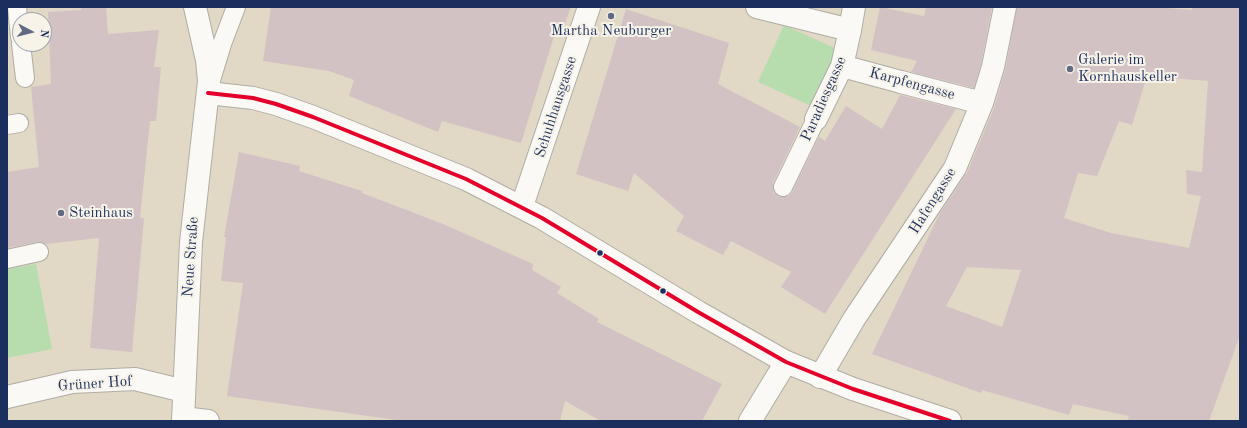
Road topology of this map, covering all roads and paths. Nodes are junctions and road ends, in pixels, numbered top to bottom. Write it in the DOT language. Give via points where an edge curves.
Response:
graph roads {
  1 [pos="195,7"];
  2 [pos="236,7"];
  3 [pos="589,7"];
  4 [pos="757,7"];
  5 [pos="854,7"];
  6 [pos="1005,7"];
  7 [pos="850,30"];
  8 [pos="22,52"];
  9 [pos="842,66"];
  10 [pos="25,78"];
  11 [pos="208,93"];
  12 [pos="982,103"];
  13 [pos="816,119"];
  14 [pos="783,187"];
  15 [pos="522,206"];
  16 [pos="39,252"];
  17 [pos="7,259"];
  18 [pos="786,362"];
  19 [pos="820,377"];
  20 [pos="184,391"];
  21 [pos="7,397"];
  22 [pos="183,419"];
  23 [pos="208,421"];
  24 [pos="750,421"];
  25 [pos="950,421"];
  1 -- 11 [label="street, Neue Straße" via="207,60"];
  2 -- 11 [label="lane, Neue Straße"];
  3 -- 15 [label="street, Schuhhausgasse"];
  4 -- 7 [label="street"];
  5 -- 7 [label="street, Paradiesgasse"];
  6 -- 12 [label="street, Hafengasse" via="993,67"];
  7 -- 9 [label="street, Paradiesgasse"];
  8 -- 10 [label="lane"];
  9 -- 12 [label="street, Karpfengasse"];
  9 -- 13 [label="street, Paradiesgasse"];
  11 -- 15 [label="street" via="253,98 313,117 466,179"];
  11 -- 20 [label="street, Neue Straße" via="191,242"];
  12 -- 19 [label="street, Hafengasse" via="955,168 854,319"];
  13 -- 14 [label="lane, Paradiesgasse"];
  15 -- 18 [label="street"];
  16 -- 17 [label="lane"];
  18 -- 19 [label="street"];
  18 -- 24 [label="street"];
  19 -- 25 [label="street"];
  20 -- 21 [label="street, Grüner Hof" via="135,380 72,382"];
  20 -- 22 [label="street, Neue Straße"];
  22 -- 23 [label="street"];
}
